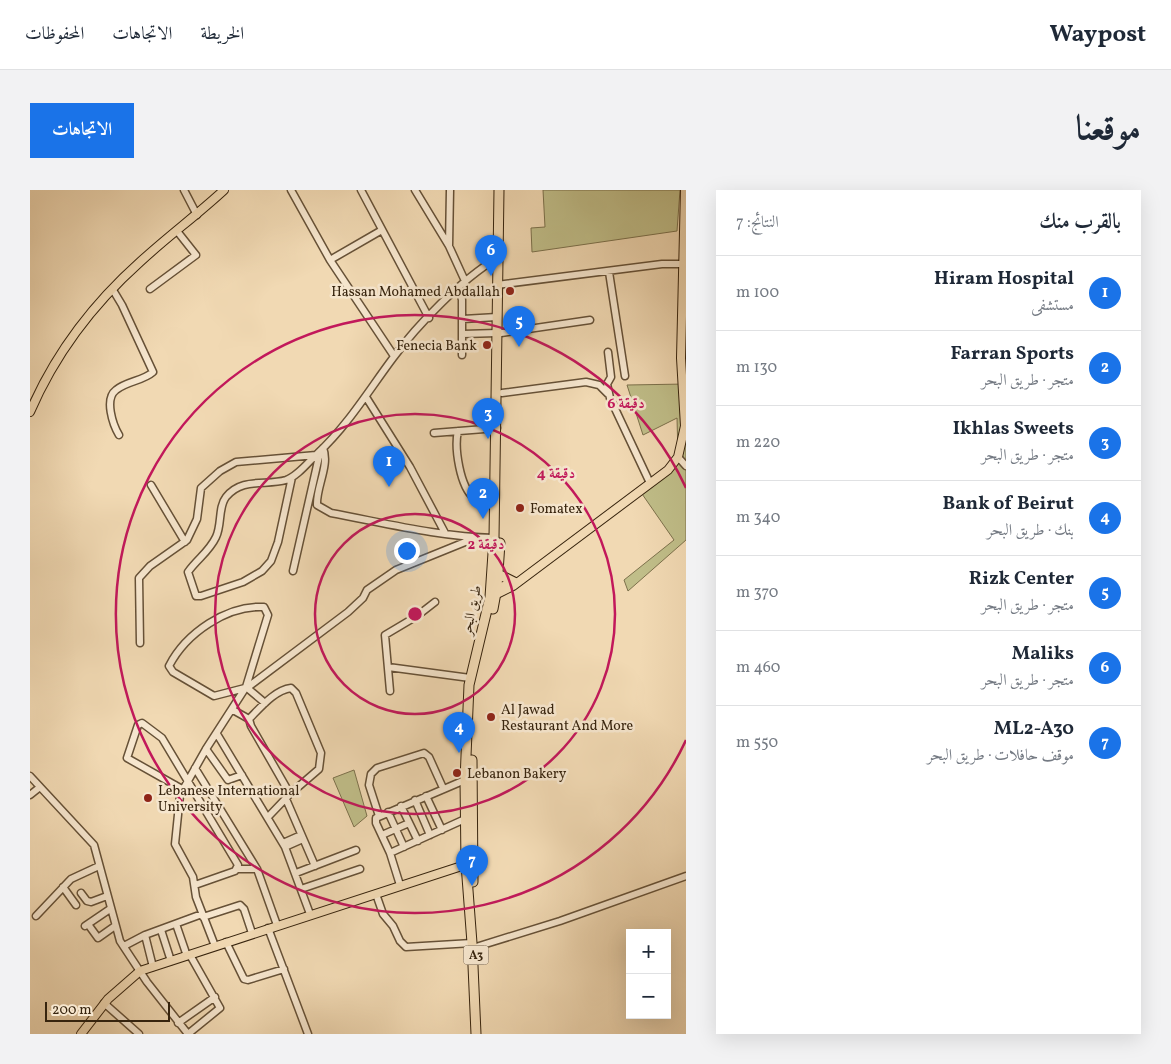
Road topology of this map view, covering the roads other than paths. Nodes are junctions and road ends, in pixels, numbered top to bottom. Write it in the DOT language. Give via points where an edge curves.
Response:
graph roads {
  1 [pos="184,190"];
  2 [pos="224,190"];
  3 [pos="291,190"];
  4 [pos="361,190"];
  5 [pos="415,190"];
  6 [pos="450,190"];
  7 [pos="499,190"];
  8 [pos="504,190"];
  9 [pos="686,190"];
  10 [pos="197,215"];
  11 [pos="382,230"];
  12 [pos="177,231"];
  13 [pos="685,236"];
  14 [pos="449,246"];
  15 [pos="497,258"];
  16 [pos="330,260"];
  17 [pos="684,263"];
  18 [pos="610,272"];
  19 [pos="465,281"];
  20 [pos="500,285"];
  21 [pos="459,287"];
  22 [pos="150,289"];
  23 [pos="113,290"];
  24 [pos="684,313"];
  25 [pos="497,317"];
  26 [pos="429,318"];
  27 [pos="463,319"];
  28 [pos="590,320"];
  29 [pos="499,333"];
  30 [pos="463,334"];
  31 [pos="608,352"];
  32 [pos="462,355"];
  33 [pos="394,356"];
  34 [pos="624,376"];
  35 [pos="502,392"];
  36 [pos="366,397"];
  37 [pos="610,398"];
  38 [pos="30,412"];
  39 [pos="497,428"];
  40 [pos="458,431"];
  41 [pos="434,433"];
  42 [pos="119,436"];
  43 [pos="320,452"];
  44 [pos="678,457"];
  45 [pos="686,466"];
  46 [pos="292,477"];
  47 [pos="650,483"];
  48 [pos="151,485"];
  49 [pos="495,498"];
  50 [pos="445,533"];
  51 [pos="475,538"];
  52 [pos="494,538"];
  53 [pos="185,542"];
  54 [pos="293,571"];
  55 [pos="498,574"];
  56 [pos="516,582"];
  57 [pos="494,592"];
  58 [pos="435,602"];
  59 [pos="140,643"];
  60 [pos="388,666"];
  61 [pos="470,678"];
  62 [pos="246,687"];
  63 [pos="390,691"];
  64 [pos="264,702"];
  65 [pos="233,710"];
  66 [pos="249,719"];
  67 [pos="217,734"];
  68 [pos="206,749"];
  69 [pos="195,768"];
  70 [pos="242,775"];
  71 [pos="30,776"];
  72 [pos="464,780"];
  73 [pos="187,782"];
  74 [pos="40,787"];
  75 [pos="443,788"];
  76 [pos="182,789"];
  77 [pos="30,795"];
  78 [pos="426,796"];
  79 [pos="288,797"];
  80 [pos="415,800"];
  81 [pos="401,806"];
  82 [pos="388,812"];
  83 [pos="379,816"];
  84 [pos="268,817"];
  85 [pos="465,819"];
  86 [pos="409,823"];
  87 [pos="395,829"];
  88 [pos="442,830"];
  89 [pos="382,835"];
  90 [pos="430,835"];
  91 [pos="302,837"];
  92 [pos="418,841"];
  93 [pos="284,845"];
  94 [pos="404,847"];
  95 [pos="356,850"];
  96 [pos="390,853"];
  97 [pos="469,864"];
  98 [pos="99,866"];
  99 [pos="315,866"];
  100 [pos="237,869"];
  101 [pos="257,869"];
  102 [pos="360,869"];
  103 [pos="296,873"];
  104 [pos="686,876"];
  105 [pos="195,885"];
  106 [pos="400,885"];
  107 [pos="63,887"];
  108 [pos="302,889"];
  109 [pos="81,892"];
  110 [pos="376,894"];
  111 [pos="107,896"];
  112 [pos="76,905"];
  113 [pos="110,909"];
  114 [pos="310,914"];
  115 [pos="203,915"];
  116 [pos="36,916"];
  117 [pos="176,924"];
  118 [pos="277,925"];
  119 [pos="115,926"];
  120 [pos="268,928"];
  121 [pos="161,930"];
  122 [pos="252,933"];
  123 [pos="145,935"];
  124 [pos="226,942"];
  125 [pos="474,945"];
  126 [pos="124,946"];
  127 [pos="215,946"];
  128 [pos="188,955"];
  129 [pos="171,961"];
  130 [pos="153,966"];
  131 [pos="284,969"];
  132 [pos="140,971"];
  133 [pos="215,997"];
  134 [pos="104,1003"];
  135 [pos="178,1022"];
  136 [pos="82,1034"];
  137 [pos="139,1034"];
  138 [pos="188,1034"];
  139 [pos="308,1034"];
  140 [pos="476,1034"];
  141 [pos="480,1034"];
  1 -- 10 [label="street"];
  2 -- 10 [label="main road"];
  3 -- 16 [label="street"];
  4 -- 11 [label="street"];
  5 -- 14 [label="street"];
  6 -- 14 [label="street"];
  7 -- 15 [label="highway, طريق البحر / A3"];
  8 -- 20 [label="highway, طريق البحر / A3"];
  9 -- 13 [label="main road"];
  10 -- 12 [label="main road"];
  11 -- 16 [label="street"];
  11 -- 26 [label="street"];
  12 -- 22 [label="street" via="196,255"];
  12 -- 23 [label="main road" via="139,262"];
  13 -- 17 [label="main road"];
  14 -- 19 [label="street"];
  15 -- 19 [label="street"];
  15 -- 20 [label="highway, طريق البحر / A3"];
  16 -- 33 [label="street"];
  17 -- 18 [label="street"];
  17 -- 24 [label="main road"];
  18 -- 20 [label="street"];
  18 -- 34 [label="street"];
  19 -- 21 [label="street"];
  20 -- 25 [label="highway, طريق البحر / A3"];
  20 -- 29 [label="highway, طريق البحر / A3"];
  21 -- 26 [label="street"];
  21 -- 27 [label="street"];
  23 -- 38 [label="main road" via="61,351"];
  23 -- 42 [label="street" via="153,372 116,390 112,396 111,414"];
  24 -- 44 [label="main road" via="680,358 685,426"];
  25 -- 27 [label="street"];
  25 -- 29 [label="highway, طريق البحر / A3"];
  26 -- 33 [label="street"];
  27 -- 30 [label="street"];
  28 -- 29 [label="street"];
  29 -- 30 [label="street"];
  29 -- 35 [label="highway, طريق البحر / A3"];
  29 -- 39 [label="highway, طريق البحر / A3"];
  30 -- 32 [label="street"];
  31 -- 37 [label="street"];
  33 -- 36 [label="street"];
  35 -- 37 [label="street" via="590,382 602,386"];
  35 -- 55 [label="highway, طريق البحر / A3"];
  36 -- 43 [label="street"];
  36 -- 50 [label="street" via="410,467"];
  37 -- 47 [label="street"];
  39 -- 40 [label="street"];
  39 -- 49 [label="highway, طريق البحر / A3"];
  40 -- 41 [label="street"];
  40 -- 49 [label="street" via="460,471 472,496"];
  43 -- 46 [label="street"];
  43 -- 50 [label="street" via="326,457 317,496 319,508 340,515"];
  43 -- 53 [label="street" via="236,462 220,471 201,488 197,519"];
  43 -- 54 [label="street"];
  44 -- 45 [label="street"];
  44 -- 47 [label="main road" via="668,470"];
  46 -- 46 [label="street" via="244,484 227,496 216,538 188,572 196,596 233,587 267,566 278,542"];
  47 -- 56 [label="main road"];
  48 -- 53 [label="street"];
  49 -- 52 [label="highway, طريق البحر / A3"];
  50 -- 51 [label="street"];
  51 -- 52 [label="street"];
  51 -- 62 [label="street" via="396,570 367,590 348,612"];
  52 -- 57 [label="highway, طريق البحر / A3"];
  53 -- 59 [label="street" via="150,566 140,578"];
  55 -- 56 [label="highway"];
  55 -- 57 [label="highway, طريق البحر / A3"];
  56 -- 57 [label="main road" via="508,590"];
  57 -- 61 [label="highway, طريق البحر / A3"];
  57 -- 97 [label="highway, طريق البحر / A3" via="473,696"];
  58 -- 60 [label="street" via="384,635"];
  60 -- 61 [label="street"];
  60 -- 63 [label="street"];
  61 -- 72 [label="highway, طريق البحر / A3"];
  62 -- 62 [label="street" via="268,615 264,607 254,606 210,623 188,640 170,666 180,676 214,696"];
  62 -- 64 [label="street"];
  62 -- 65 [label="street"];
  64 -- 66 [label="street"];
  64 -- 79 [label="street" via="285,689 294,690 321,754 319,770"];
  65 -- 66 [label="street"];
  65 -- 67 [label="street"];
  66 -- 79 [label="street"];
  67 -- 68 [label="street"];
  67 -- 70 [label="street"];
  68 -- 69 [label="street"];
  68 -- 70 [label="street" via="228,780"];
  69 -- 73 [label="street"];
  69 -- 101 [label="street"];
  70 -- 84 [label="street"];
  71 -- 74 [label="street"];
  72 -- 75 [label="street"];
  72 -- 85 [label="highway, طريق البحر / A3"];
  73 -- 76 [label="street"];
  73 -- 76 [label="street" via="160,735 142,724 138,725 127,758"];
  73 -- 100 [label="street" via="238,865"];
  74 -- 77 [label="street"];
  74 -- 98 [label="street" via="94,845"];
  75 -- 78 [label="street"];
  75 -- 83 [label="street" via="424,753 377,768 370,774 369,786"];
  76 -- 105 [label="street" via="175,844"];
  78 -- 80 [label="street"];
  78 -- 88 [label="street"];
  79 -- 84 [label="street"];
  79 -- 91 [label="street"];
  80 -- 81 [label="street"];
  80 -- 90 [label="street"];
  81 -- 82 [label="street"];
  81 -- 86 [label="street"];
  82 -- 83 [label="street"];
  82 -- 87 [label="street"];
  83 -- 89 [label="street" via="375,820"];
  84 -- 93 [label="street"];
  85 -- 88 [label="street"];
  85 -- 97 [label="highway, طريق البحر / A3"];
  86 -- 87 [label="street"];
  86 -- 92 [label="street"];
  87 -- 89 [label="street"];
  87 -- 94 [label="street"];
  88 -- 90 [label="street"];
  89 -- 96 [label="street"];
  90 -- 92 [label="street"];
  91 -- 93 [label="street"];
  91 -- 99 [label="street"];
  92 -- 94 [label="street"];
  93 -- 103 [label="street"];
  94 -- 96 [label="street"];
  95 -- 99 [label="street"];
  96 -- 106 [label="street"];
  97 -- 106 [label="main road"];
  97 -- 125 [label="highway, طريق البحر / A3"];
  98 -- 107 [label="street"];
  98 -- 111 [label="street"];
  99 -- 103 [label="street"];
  100 -- 101 [label="street"];
  100 -- 105 [label="street"];
  101 -- 118 [label="street"];
  102 -- 108 [label="street"];
  103 -- 108 [label="street"];
  104 -- 125 [label="street" via="560,921"];
  105 -- 115 [label="street"];
  106 -- 110 [label="main road"];
  107 -- 112 [label="street"];
  107 -- 116 [label="street"];
  108 -- 114 [label="street"];
  109 -- 111 [label="street" via="91,902"];
  110 -- 114 [label="main road"];
  110 -- 125 [label="street" via="383,914 406,947"];
  111 -- 113 [label="street"];
  113 -- 119 [label="street"];
  113 -- 119 [label="street" via="88,926 98,938"];
  114 -- 118 [label="main road"];
  115 -- 117 [label="street"];
  115 -- 122 [label="street" via="240,905"];
  115 -- 127 [label="street"];
  117 -- 121 [label="street"];
  117 -- 128 [label="street"];
  118 -- 120 [label="main road"];
  119 -- 126 [label="street"];
  120 -- 122 [label="main road"];
  120 -- 131 [label="street"];
  121 -- 123 [label="street"];
  121 -- 129 [label="street"];
  122 -- 124 [label="main road"];
  123 -- 126 [label="street"];
  123 -- 130 [label="street"];
  124 -- 127 [label="main road"];
  124 -- 131 [label="street" via="248,980"];
  125 -- 140 [label="highway, طريق البحر / A3"];
  125 -- 141 [label="highway, طريق البحر / A3"];
  126 -- 132 [label="street"];
  127 -- 128 [label="main road"];
  128 -- 129 [label="main road"];
  128 -- 133 [label="street"];
  129 -- 130 [label="main road"];
  130 -- 132 [label="main road"];
  131 -- 139 [label="street"];
  132 -- 134 [label="main road"];
  132 -- 135 [label="street"];
  133 -- 135 [label="street"];
  133 -- 138 [label="street" via="219,1011"];
  134 -- 136 [label="main road"];
  134 -- 137 [label="street"];
  135 -- 138 [label="street"];
}
